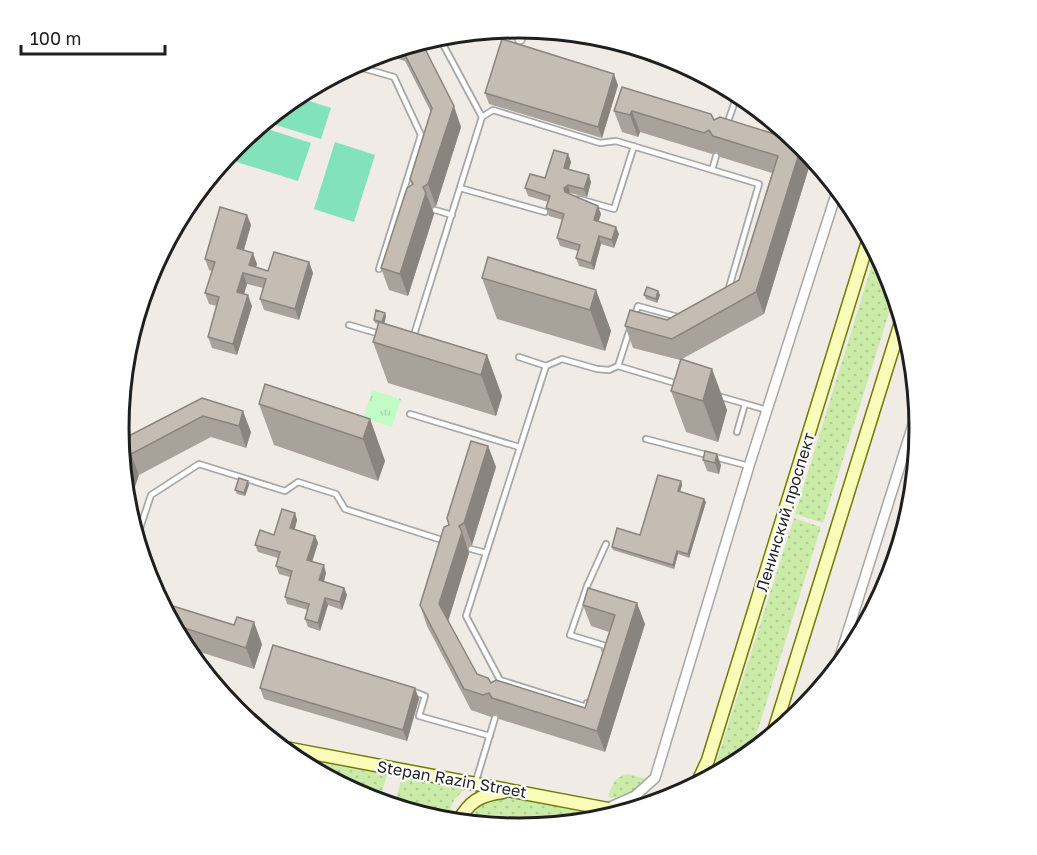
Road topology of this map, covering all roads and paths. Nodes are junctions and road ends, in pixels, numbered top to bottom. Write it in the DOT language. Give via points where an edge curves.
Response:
graph roads {
  1 [pos="443,45"];
  2 [pos="365,69"];
  3 [pos="735,103"];
  4 [pos="482,117"];
  5 [pos="725,129"];
  6 [pos="634,146"];
  7 [pos="716,156"];
  8 [pos="712,170"];
  9 [pos="460,188"];
  10 [pos="571,197"];
  11 [pos="834,199"];
  12 [pos="401,200"];
  13 [pos="407,202"];
  14 [pos="435,210"];
  15 [pos="545,212"];
  16 [pos="452,215"];
  17 [pos="865,250"];
  18 [pos="379,269"];
  19 [pos="718,297"];
  20 [pos="688,312"];
  21 [pos="349,325"];
  22 [pos="897,335"];
  23 [pos="391,337"];
  24 [pos="412,343"];
  25 [pos="519,357"];
  26 [pos="546,366"];
  27 [pos="618,366"];
  28 [pos="686,386"];
  29 [pos="707,393"];
  30 [pos="745,404"];
  31 [pos="767,410"];
  32 [pos="410,414"];
  33 [pos="737,432"];
  34 [pos="646,439"];
  35 [pos="908,442"];
  36 [pos="519,447"];
  37 [pos="749,466"];
  38 [pos="141,525"];
  39 [pos="453,544"];
  40 [pos="606,544"];
  41 [pos="471,549"];
  42 [pos="486,553"];
  43 [pos="847,637"];
  44 [pos="603,656"];
  45 [pos="506,682"];
  46 [pos="404,689"];
  47 [pos="503,692"];
  48 [pos="590,697"];
  49 [pos="495,718"];
  50 [pos="778,719"];
  51 [pos="490,736"];
  52 [pos="300,751"];
  53 [pos="703,771"];
  54 [pos="475,784"];
  55 [pos="513,790"];
  56 [pos="614,805"];
  57 [pos="605,807"];
  58 [pos="463,813"];
  1 -- 4 [label="lane"];
  2 -- 12 [label="lane" via="394,77 421,135"];
  3 -- 5 [label="lane"];
  4 -- 6 [label="lane" via="493,110 600,143 616,141"];
  4 -- 9 [label="lane"];
  6 -- 8 [label="lane"];
  6 -- 10 [label="lane" via="614,209"];
  7 -- 8 [label="lane"];
  8 -- 19 [label="lane" via="759,184 728,292"];
  9 -- 15 [label="lane"];
  9 -- 16 [label="lane"];
  11 -- 31 [label="street"];
  12 -- 13 [label="lane"];
  12 -- 18 [label="lane"];
  14 -- 16 [label="lane"];
  16 -- 24 [label="lane"];
  17 -- 53 [label="main road, Ленинский проспект"];
  20 -- 27 [label="lane" via="678,317 638,306"];
  21 -- 23 [label="lane"];
  22 -- 50 [label="main road"];
  25 -- 26 [label="lane"];
  26 -- 27 [label="lane" via="562,359 597,369"];
  26 -- 36 [label="lane"];
  27 -- 28 [label="lane"];
  29 -- 30 [label="lane"];
  30 -- 31 [label="lane"];
  30 -- 33 [label="lane"];
  31 -- 37 [label="street"];
  32 -- 36 [label="lane"];
  34 -- 37 [label="lane"];
  35 -- 43 [label="street"];
  36 -- 42 [label="lane"];
  37 -- 56 [label="street" via="655,778 635,796"];
  38 -- 39 [label="lane" via="151,495 200,464 285,491 298,482 336,494 345,509"];
  40 -- 44 [label="lane" via="570,635 606,646"];
  41 -- 42 [label="lane"];
  42 -- 45 [label="lane" via="466,616 500,680"];
  45 -- 47 [label="lane"];
  45 -- 48 [label="lane" via="586,707"];
  46 -- 51 [label="lane" via="425,696 419,716"];
  49 -- 51 [label="lane"];
  51 -- 54 [label="lane"];
  52 -- 54 [label="main road, Stepan Razin Street"];
  54 -- 55 [label="main road, Stepan Razin Street"];
  55 -- 57 [label="main road, Stepan Razin Street"];
  55 -- 58 [label="main road" via="490,794 468,805"];
}
